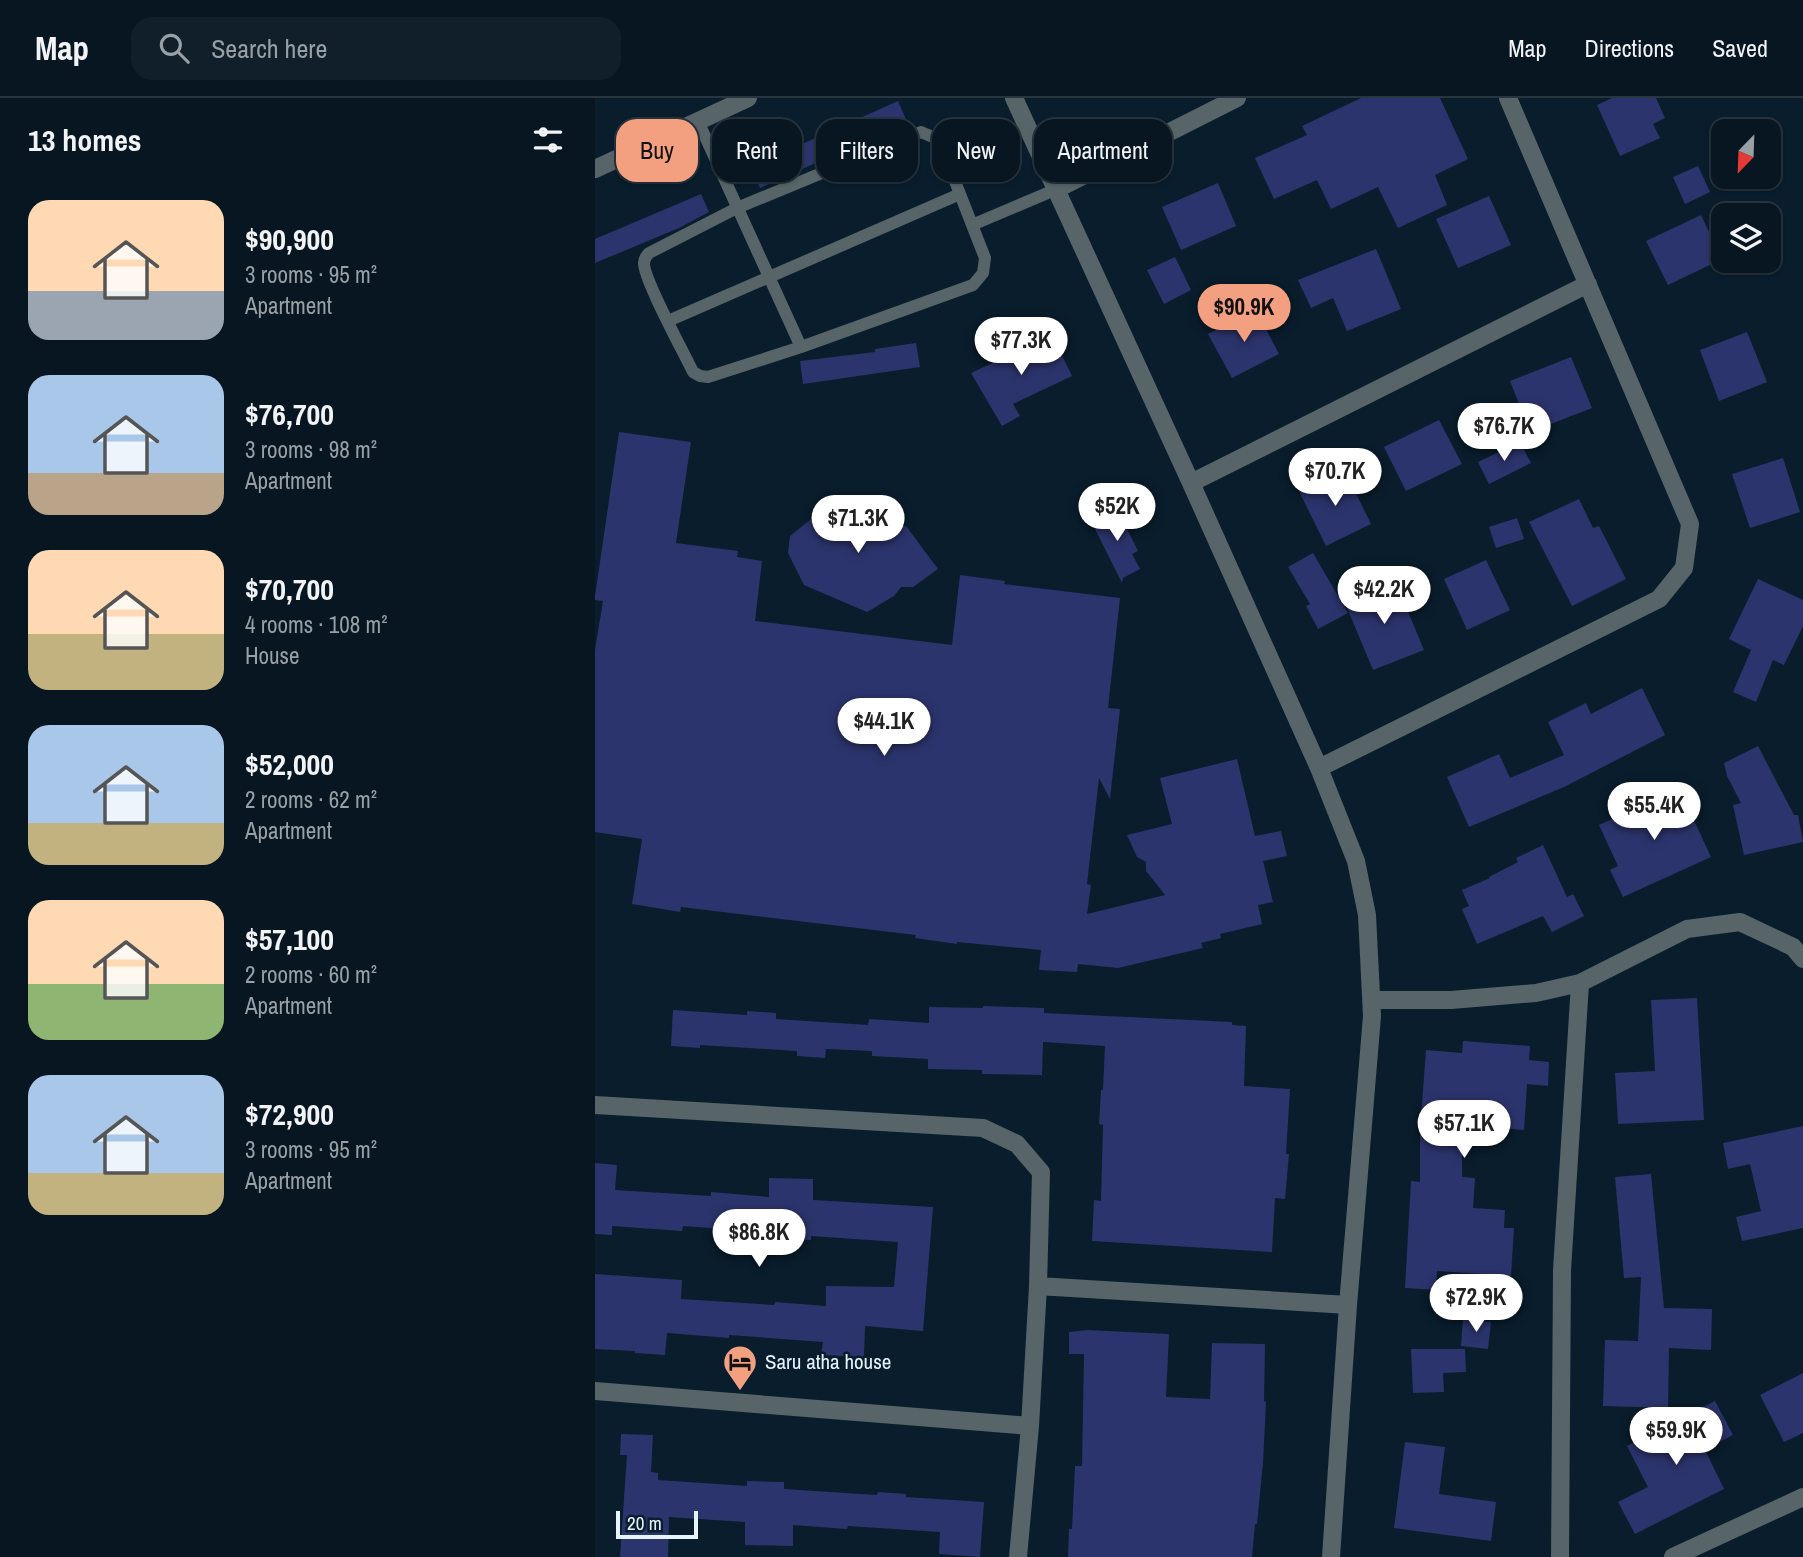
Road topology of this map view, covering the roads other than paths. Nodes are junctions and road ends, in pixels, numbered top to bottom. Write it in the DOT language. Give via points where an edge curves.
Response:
graph roads {
  1 [pos="748,98"];
  2 [pos="1014,98"];
  3 [pos="1237,98"];
  4 [pos="1507,98"];
  5 [pos="698,121"];
  6 [pos="616,159"];
  7 [pos="595,169"];
  8 [pos="1057,189"];
  9 [pos="960,194"];
  10 [pos="737,208"];
  11 [pos="972,225"];
  12 [pos="769,276"];
  13 [pos="1588,284"];
  14 [pos="669,321"];
  15 [pos="801,347"];
  16 [pos="1191,483"];
  17 [pos="1319,768"];
  18 [pos="1803,959"];
  19 [pos="1580,983"];
  20 [pos="1371,1000"];
  21 [pos="595,1105"];
  22 [pos="1038,1286"];
  23 [pos="1349,1305"];
  24 [pos="595,1391"];
  25 [pos="1030,1426"];
  26 [pos="1803,1497"];
  27 [pos="1017,1557"];
  28 [pos="1331,1557"];
  29 [pos="1560,1557"];
  30 [pos="1673,1557"];
  1 -- 5 [label="street"];
  2 -- 8 [label="street"];
  3 -- 8 [label="street"];
  4 -- 13 [label="street"];
  5 -- 10 [label="lane"];
  6 -- 7 [label="street"];
  8 -- 11 [label="lane"];
  8 -- 16 [label="street"];
  9 -- 10 [label="lane" via="942,148 935,138 921,132"];
  9 -- 11 [label="lane"];
  9 -- 12 [label="lane"];
  10 -- 12 [label="lane"];
  10 -- 14 [label="lane" via="649,253 644,260"];
  11 -- 15 [label="lane" via="985,258 983,273 973,285"];
  12 -- 14 [label="lane"];
  12 -- 15 [label="lane"];
  13 -- 16 [label="street"];
  13 -- 17 [label="street" via="1690,524 1684,568 1659,599"];
  14 -- 15 [label="lane" via="693,372 700,376"];
  16 -- 17 [label="street"];
  17 -- 20 [label="street" via="1356,861 1367,915"];
  18 -- 19 [label="street" via="1793,947 1740,922 1687,929"];
  19 -- 20 [label="street" via="1536,993 1451,1000"];
  19 -- 29 [label="street" via="1562,1270"];
  20 -- 23 [label="street"];
  21 -- 22 [label="street" via="983,1128 1017,1144 1041,1172"];
  22 -- 23 [label="street"];
  22 -- 25 [label="street"];
  23 -- 28 [label="street"];
  24 -- 25 [label="street"];
  25 -- 27 [label="street"];
  26 -- 30 [label="street"];
}
